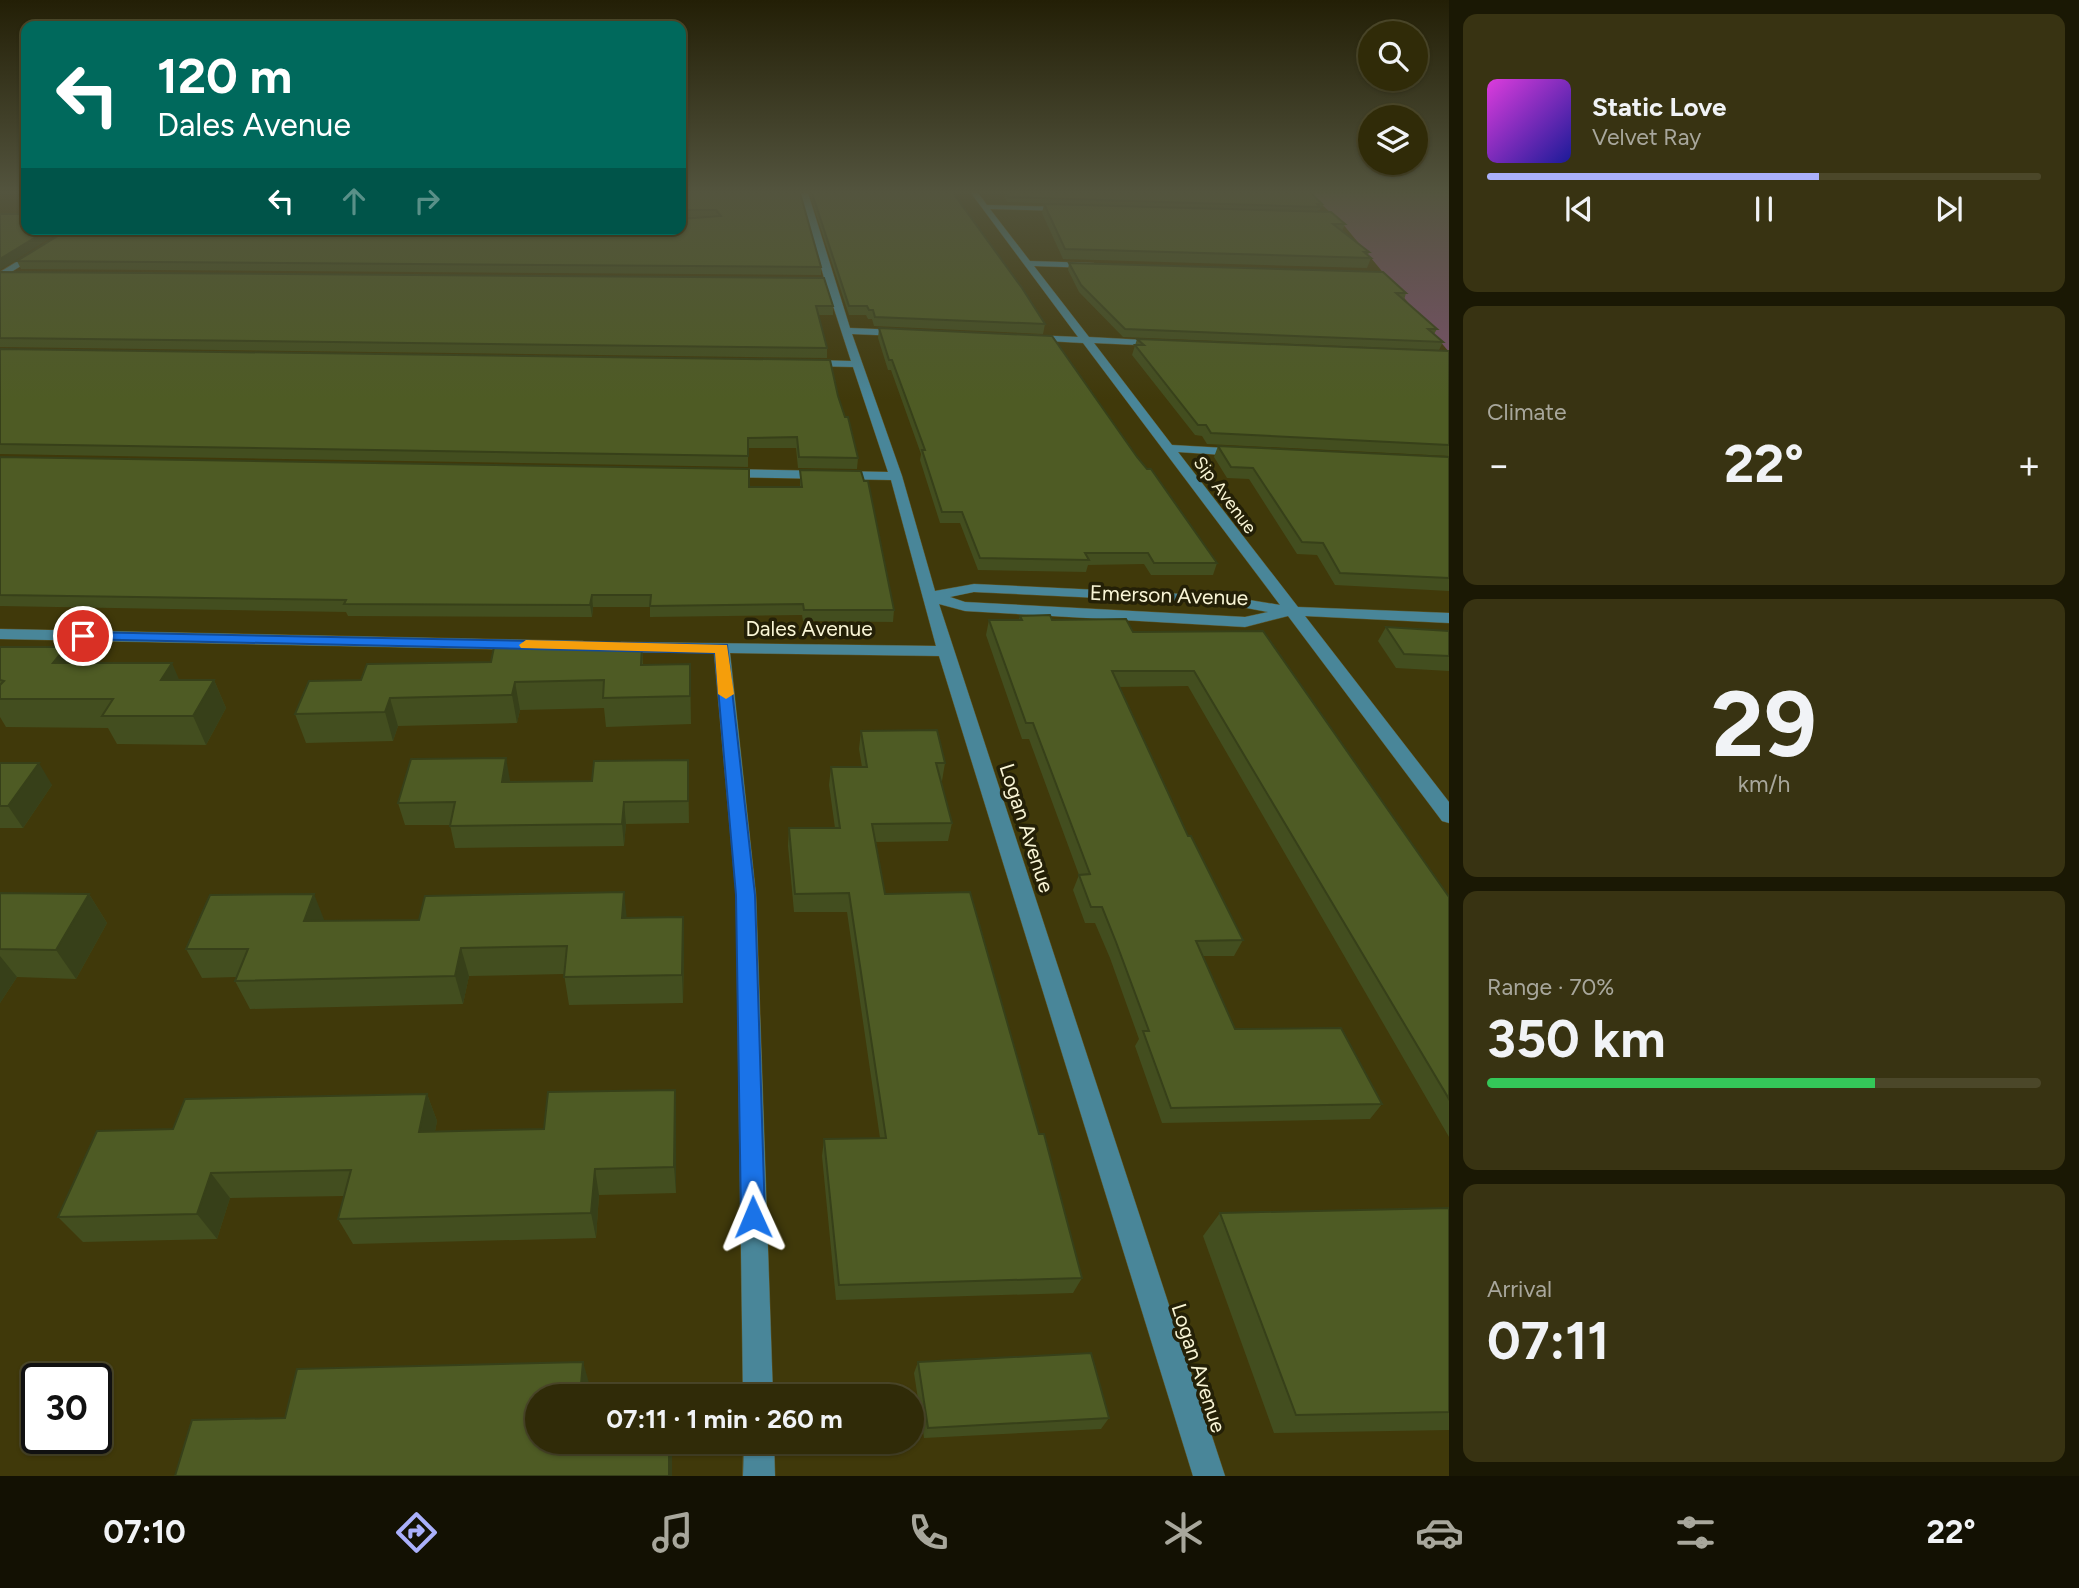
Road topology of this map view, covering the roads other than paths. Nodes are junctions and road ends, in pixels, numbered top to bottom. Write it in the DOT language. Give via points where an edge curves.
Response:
graph roads {
  1 [pos="22,262"];
  2 [pos="820,262"];
  3 [pos="1026,263"];
  4 [pos="1104,265"];
  5 [pos="1,275"];
  6 [pos="27,275"];
  7 [pos="847,331"];
  8 [pos="915,334"];
  9 [pos="1020,338"];
  10 [pos="1085,340"];
  11 [pos="1165,344"];
  12 [pos="793,363"];
  13 [pos="859,364"];
  14 [pos="1167,448"];
  15 [pos="1250,452"];
  16 [pos="710,473"];
  17 [pos="896,476"];
  18 [pos="931,597"];
  19 [pos="1290,611"];
  20 [pos="1449,618"];
  21 [pos="0,634"];
  22 [pos="722,649"];
  23 [pos="946,651"];
  24 [pos="1449,816"];
  25 [pos="758,1384"];
  26 [pos="759,1454"];
  27 [pos="759,1476"];
  28 [pos="1209,1476"];
  1 -- 5 [label="street"];
  2 -- 7 [label="street, Logan Avenue"];
  3 -- 4 [label="street"];
  3 -- 10 [label="street, Sip Avenue"];
  5 -- 6 [label="street"];
  7 -- 8 [label="street"];
  7 -- 13 [label="street, Logan Avenue"];
  9 -- 10 [label="street"];
  10 -- 11 [label="street"];
  10 -- 14 [label="street, Sip Avenue"];
  12 -- 13 [label="street"];
  13 -- 17 [label="street, Logan Avenue"];
  14 -- 15 [label="street"];
  14 -- 19 [label="street, Sip Avenue"];
  16 -- 17 [label="street"];
  17 -- 18 [label="street, Logan Avenue"];
  18 -- 19 [label="street, Emerson Avenue" via="965,606 1245,622"];
  18 -- 23 [label="street, Logan Avenue"];
  19 -- 20 [label="street, Emerson Avenue"];
  19 -- 24 [label="street, Sip Avenue"];
  21 -- 22 [label="street, Dales Avenue"];
  22 -- 23 [label="street, Dales Avenue"];
  22 -- 25 [label="street" via="746,895"];
  23 -- 28 [label="street, Logan Avenue"];
  26 -- 27 [label="street"];
}
